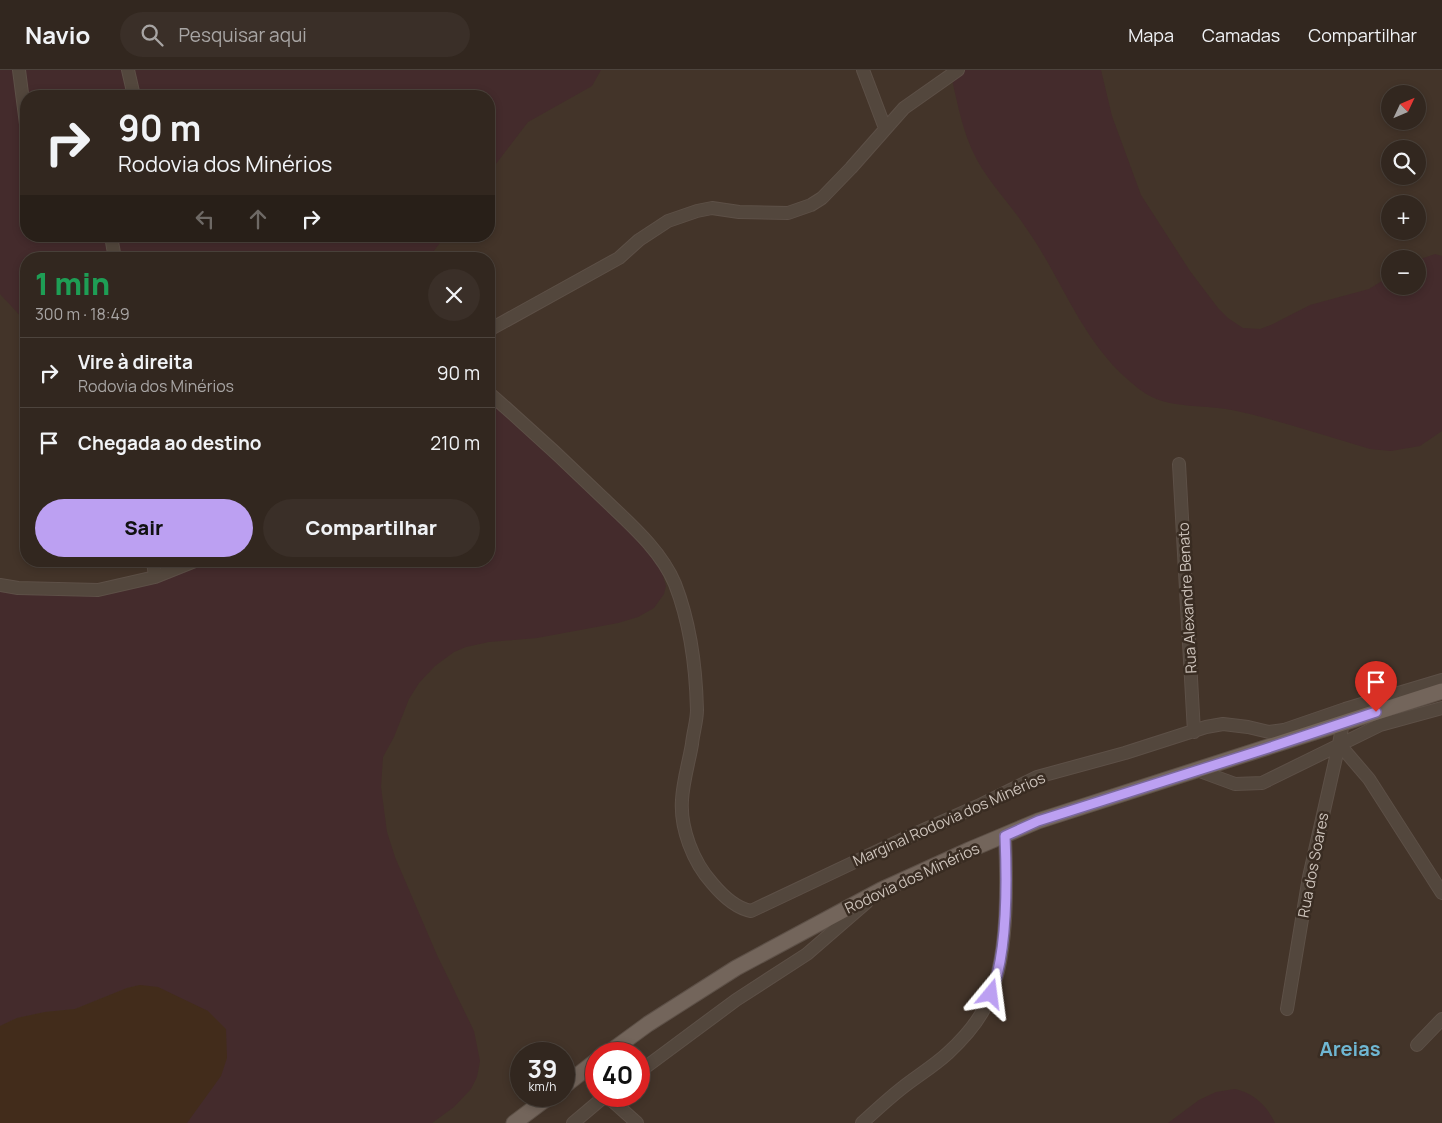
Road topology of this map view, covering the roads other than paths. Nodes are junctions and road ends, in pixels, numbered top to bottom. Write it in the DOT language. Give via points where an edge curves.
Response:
graph roads {
  1 [pos="19,70"];
  2 [pos="128,70"];
  3 [pos="863,70"];
  4 [pos="958,70"];
  5 [pos="22,90"];
  6 [pos="133,90"];
  7 [pos="885,128"];
  8 [pos="495,327"];
  9 [pos="495,398"];
  10 [pos="1179,464"];
  11 [pos="154,567"];
  12 [pos="180,567"];
  13 [pos="155,577"];
  14 [pos="0,585"];
  15 [pos="1442,680"];
  16 [pos="1442,691"];
  17 [pos="1442,708"];
  18 [pos="1343,722"];
  19 [pos="1194,732"];
  20 [pos="1339,744"];
  21 [pos="1197,770"];
  22 [pos="1005,836"];
  23 [pos="882,890"];
  24 [pos="1442,893"];
  25 [pos="1287,1009"];
  26 [pos="1442,1018"];
  27 [pos="623,1042"];
  28 [pos="1417,1045"];
  29 [pos="650,1064"];
  30 [pos="535,1107"];
  31 [pos="593,1107"];
  32 [pos="618,1107"];
  33 [pos="514,1123"];
  34 [pos="573,1123"];
  35 [pos="636,1123"];
  36 [pos="862,1123"];
  1 -- 5 [label="street"];
  2 -- 6 [label="street"];
  3 -- 7 [label="street"];
  4 -- 7 [label="street" via="904,108"];
  7 -- 8 [label="street" via="828,192 811,205 788,213 712,208 668,221 619,258"];
  9 -- 19 [label="street, Marginal Rodovia dos Minérios" via="635,528 663,562 675,584 694,652 697,713 682,800 682,818 702,873 741,909 751,911 1037,777"];
  10 -- 19 [label="street, Rua Alexandre Benato"];
  11 -- 13 [label="street"];
  12 -- 13 [label="street"];
  13 -- 14 [label="street" via="98,590"];
  15 -- 19 [label="street, Marginal Rodovia dos Minérios" via="1275,732 1223,724"];
  16 -- 18 [label="main road, Rodovia dos Minérios"];
  17 -- 20 [label="street" via="1380,725"];
  18 -- 20 [label="street, Rua dos Soares"];
  18 -- 21 [label="main road, Rodovia dos Minérios"];
  20 -- 21 [label="street" via="1262,784 1235,784"];
  20 -- 24 [label="street" via="1369,779"];
  20 -- 25 [label="street, Rua dos Soares" via="1309,877"];
  21 -- 22 [label="main road, Rodovia dos Minérios" via="1038,821"];
  22 -- 23 [label="main road, Rodovia dos Minérios"];
  22 -- 36 [label="street" via="1002,947 996,982 986,1006 948,1052"];
  23 -- 27 [label="main road, Rodovia dos Minérios" via="736,968"];
  23 -- 29 [label="street" via="807,954 736,1000"];
  26 -- 28 [label="street"];
  30 -- 33 [label="main road"];
  31 -- 34 [label="street"];
  32 -- 35 [label="street"];
}
